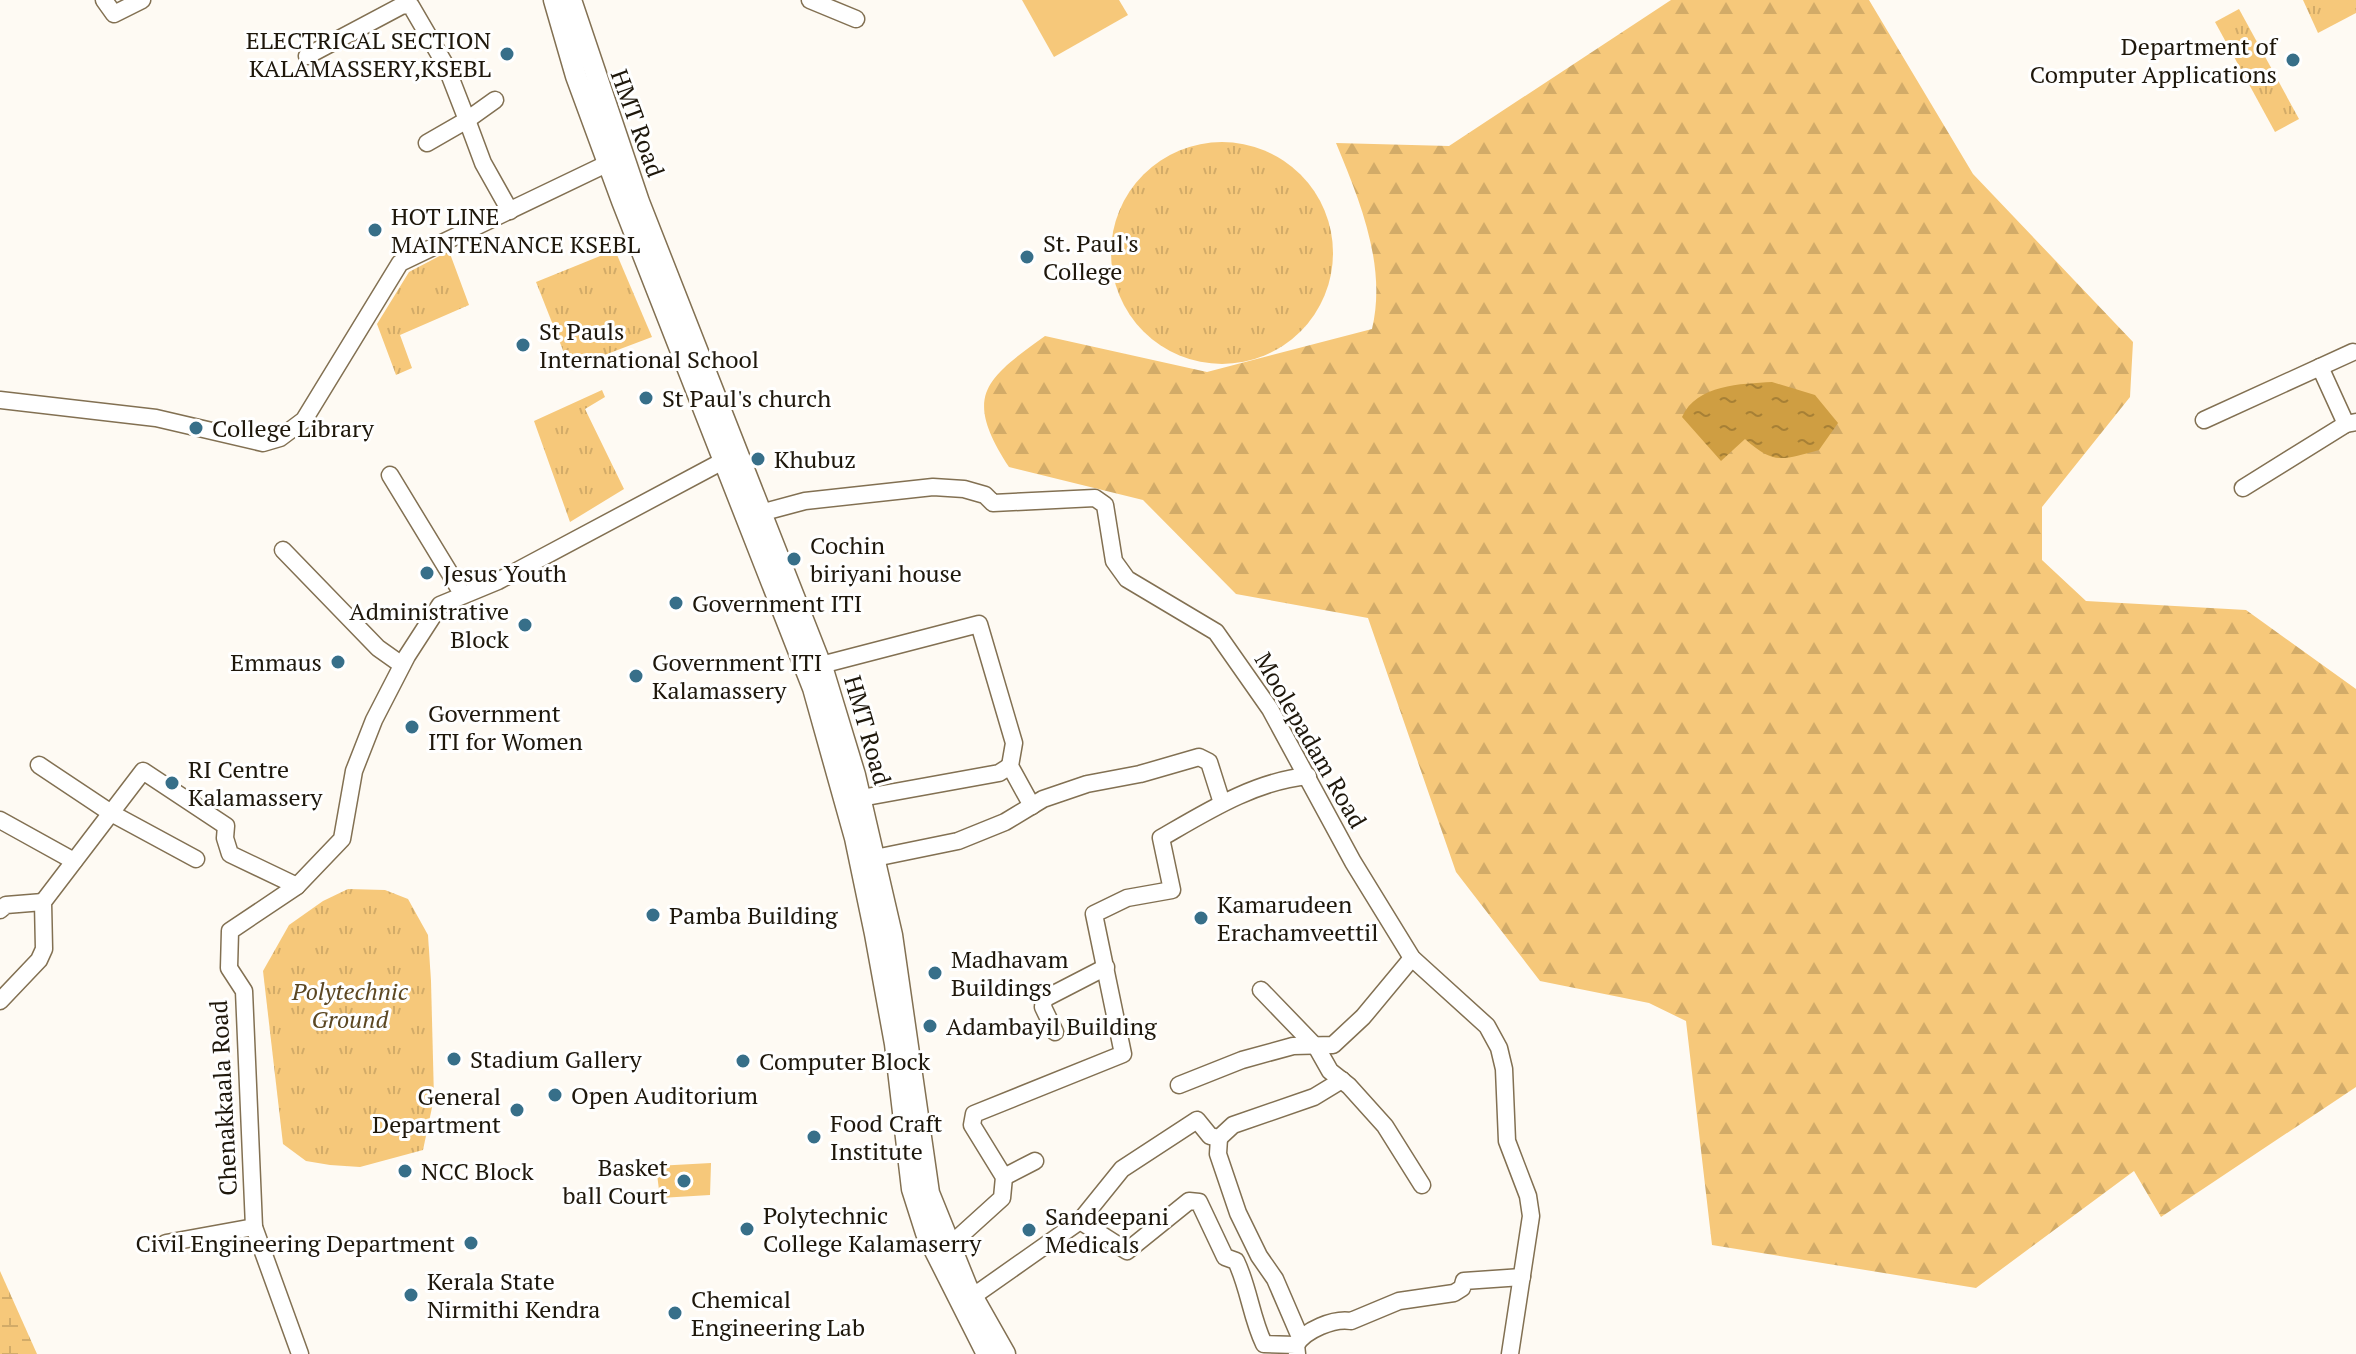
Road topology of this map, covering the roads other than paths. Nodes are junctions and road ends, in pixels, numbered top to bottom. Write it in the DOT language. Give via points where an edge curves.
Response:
graph roads {
  1 [pos="104,0"];
  2 [pos="142,0"];
  3 [pos="554,0"];
  4 [pos="571,0"];
  5 [pos="810,0"];
  6 [pos="413,3"];
  7 [pos="856,19"];
  8 [pos="307,56"];
  9 [pos="495,100"];
  10 [pos="467,120"];
  11 [pos="427,143"];
  12 [pos="615,159"];
  13 [pos="510,211"];
  14 [pos="2353,352"];
  15 [pos="2320,367"];
  16 [pos="0,400"];
  17 [pos="715,418"];
  18 [pos="2204,420"];
  19 [pos="2351,423"];
  20 [pos="723,461"];
  21 [pos="390,475"];
  22 [pos="2243,488"];
  23 [pos="760,513"];
  24 [pos="283,550"];
  25 [pos="783,592"];
  26 [pos="463,595"];
  27 [pos="402,665"];
  28 [pos="821,665"];
  29 [pos="39,765"];
  30 [pos="1010,766"];
  31 [pos="1308,776"];
  32 [pos="861,798"];
  33 [pos="1222,803"];
  34 [pos="1032,806"];
  35 [pos="111,813"];
  36 [pos="0,820"];
  37 [pos="875,858"];
  38 [pos="196,859"];
  39 [pos="74,861"];
  40 [pos="297,886"];
  41 [pos="43,902"];
  42 [pos="0,910"];
  43 [pos="1412,958"];
  44 [pos="1106,967"];
  45 [pos="1261,990"];
  46 [pos="0,1001"];
  47 [pos="1055,1032"];
  48 [pos="1317,1048"];
  49 [pos="1342,1080"];
  50 [pos="1179,1085"];
  51 [pos="1219,1138"];
  52 [pos="1035,1161"];
  53 [pos="1004,1177"];
  54 [pos="1422,1185"];
  55 [pos="1080,1221"];
  56 [pos="254,1227"];
  57 [pos="166,1243"];
  58 [pos="949,1246"];
  59 [pos="1522,1277"];
  60 [pos="972,1297"];
  61 [pos="1298,1345"];
  62 [pos="300,1354"];
  63 [pos="987,1354"];
  64 [pos="1005,1354"];
  65 [pos="1510,1354"];
  1 -- 2 [label="street" via="114,14"];
  3 -- 12 [label="main road, HMT Road" via="576,76"];
  4 -- 12 [label="main road, HMT Road"];
  5 -- 7 [label="street"];
  6 -- 8 [label="street"];
  6 -- 10 [label="street"];
  9 -- 10 [label="street"];
  10 -- 11 [label="street"];
  10 -- 13 [label="street"];
  12 -- 13 [label="street"];
  12 -- 17 [label="main road, HMT Road"];
  13 -- 16 [label="street" via="400,263 304,420 280,438 263,443 156,418"];
  14 -- 15 [label="street"];
  15 -- 18 [label="street"];
  15 -- 19 [label="street"];
  17 -- 20 [label="main road, HMT Road"];
  17 -- 23 [label="main road, HMT Road"];
  19 -- 22 [label="street"];
  20 -- 25 [label="main road, HMT Road"];
  20 -- 26 [label="street, Chenakkaala Road"];
  21 -- 26 [label="street"];
  23 -- 25 [label="main road, HMT Road"];
  23 -- 31 [label="street, Moolepadam Road" via="805,501 933,487 964,489 993,503 1095,498 1105,505 1114,561 1127,579 1216,632 1270,709"];
  24 -- 27 [label="street" via="378,648"];
  25 -- 28 [label="main road, HMT Road"];
  25 -- 63 [label="main road, HMT Road" via="855,838 889,1004 912,1189 926,1233"];
  26 -- 27 [label="street, Chenakkaala Road" via="440,605"];
  27 -- 40 [label="street, Chenakkaala Road" via="354,771 342,839"];
  28 -- 30 [label="street" via="979,624 1014,743"];
  28 -- 32 [label="main road, HMT Road"];
  29 -- 35 [label="street"];
  30 -- 32 [label="street" via="999,773"];
  30 -- 34 [label="street"];
  31 -- 33 [label="street"];
  31 -- 43 [label="street, Moolepadam Road"];
  32 -- 37 [label="main road, HMT Road"];
  33 -- 34 [label="street" via="1209,762 1199,757 1087,784"];
  33 -- 44 [label="street" via="1161,838 1172,890 1125,899 1094,914"];
  34 -- 37 [label="street" via="958,841"];
  35 -- 38 [label="street"];
  35 -- 39 [label="street"];
  35 -- 40 [label="street" via="143,771 226,826 230,854"];
  36 -- 39 [label="street"];
  37 -- 58 [label="main road, HMT Road" via="905,1010 926,1181"];
  39 -- 41 [label="street"];
  40 -- 56 [label="street, Chenakkaala Road" via="230,931 229,968 244,991"];
  41 -- 42 [label="street"];
  41 -- 46 [label="street" via="44,949"];
  43 -- 48 [label="street" via="1340,1040"];
  43 -- 59 [label="street, Moolepadam Road" via="1487,1026 1499,1048 1507,1141 1531,1216"];
  44 -- 47 [label="street" via="1044,999"];
  44 -- 53 [label="street" via="1123,1054 974,1114 972,1125"];
  45 -- 48 [label="street"];
  48 -- 49 [label="street"];
  48 -- 50 [label="street" via="1293,1046"];
  49 -- 51 [label="street" via="1314,1097 1233,1125"];
  49 -- 54 [label="street" via="1385,1126"];
  51 -- 55 [label="street" via="1210,1136 1197,1120 1122,1169"];
  51 -- 61 [label="street" via="1218,1154 1238,1213 1275,1279"];
  52 -- 53 [label="street"];
  53 -- 58 [label="street" via="1002,1198"];
  55 -- 60 [label="street"];
  55 -- 61 [label="street" via="1127,1251 1189,1201 1199,1202 1225,1257 1236,1261 1249,1288 1253,1322 1264,1344"];
  56 -- 57 [label="street"];
  56 -- 62 [label="street, Chenakkaala Road"];
  58 -- 60 [label="main road, HMT Road"];
  59 -- 61 [label="street" via="1464,1281 1454,1293 1399,1301"];
  59 -- 65 [label="street, Moolepadam Road"];
  60 -- 64 [label="main road, HMT Road"];
}
